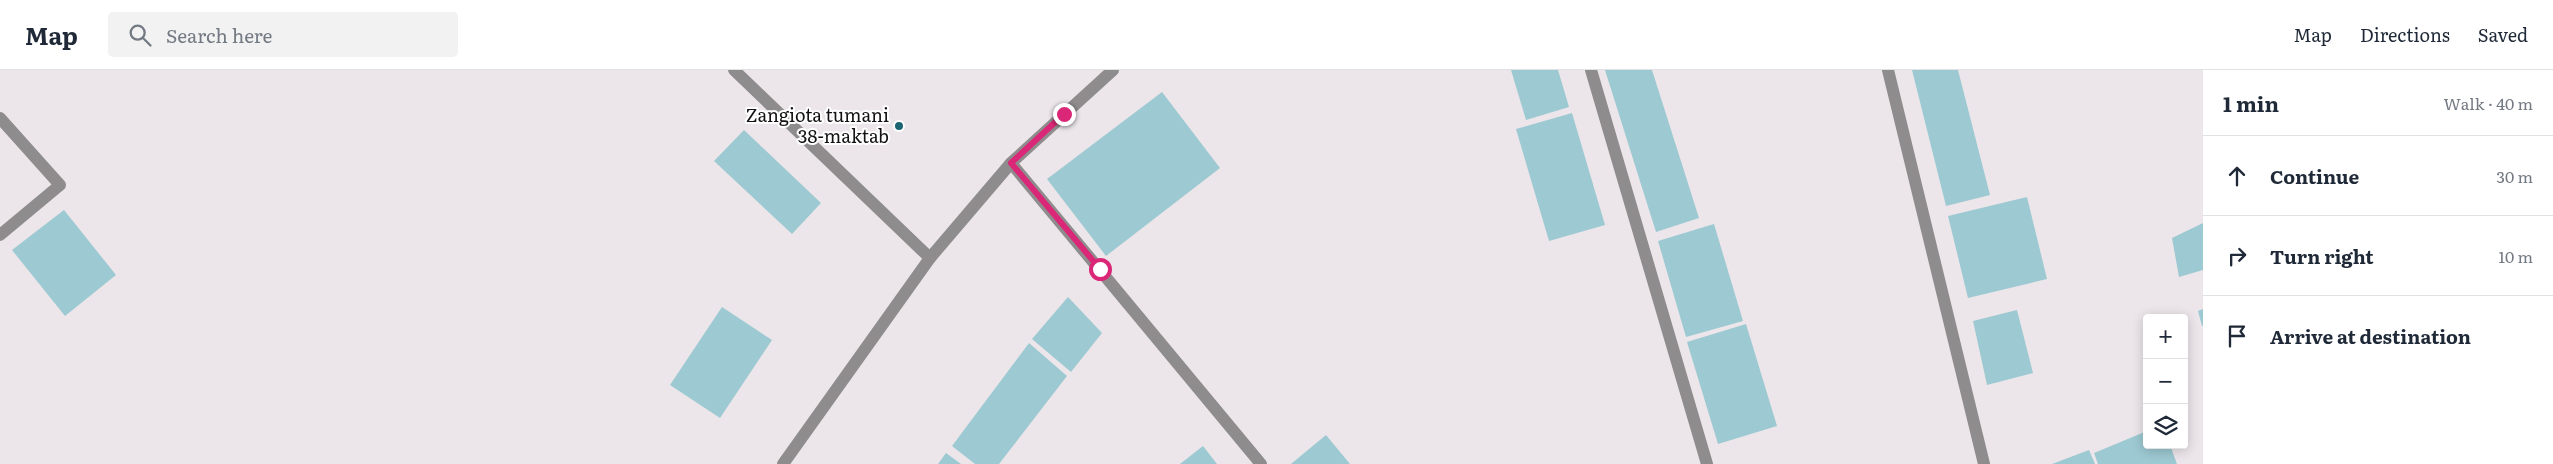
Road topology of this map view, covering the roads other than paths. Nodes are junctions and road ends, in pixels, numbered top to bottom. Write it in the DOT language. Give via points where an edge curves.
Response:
graph roads {
  1 [pos="734,70"];
  2 [pos="1113,70"];
  3 [pos="1591,70"];
  4 [pos="1888,70"];
  5 [pos="0,118"];
  6 [pos="1011,163"];
  7 [pos="0,235"];
  8 [pos="930,258"];
  9 [pos="783,464"];
  10 [pos="1261,464"];
  11 [pos="1707,464"];
  12 [pos="1984,464"];
  1 -- 8 [label="street"];
  2 -- 6 [label="street"];
  3 -- 11 [label="street"];
  4 -- 12 [label="street"];
  5 -- 7 [label="street" via="60,185"];
  6 -- 8 [label="street"];
  6 -- 10 [label="street"];
  8 -- 9 [label="street"];
}
